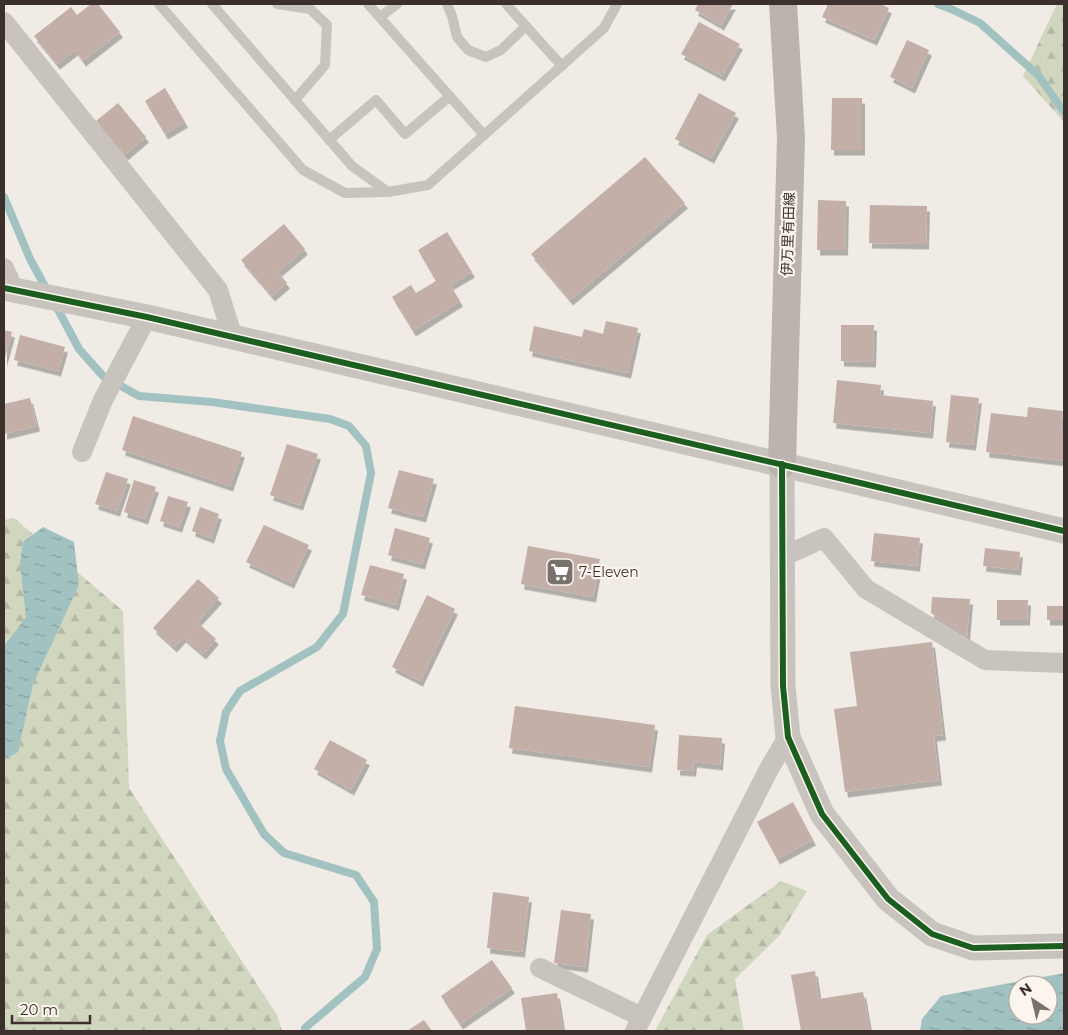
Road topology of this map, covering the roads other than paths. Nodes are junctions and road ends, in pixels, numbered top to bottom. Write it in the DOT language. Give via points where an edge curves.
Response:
graph roads {
  1 [pos="159,4"];
  2 [pos="212,4"];
  3 [pos="277,4"];
  4 [pos="368,4"];
  5 [pos="397,4"];
  6 [pos="447,4"];
  7 [pos="506,4"];
  8 [pos="617,4"];
  9 [pos="783,4"];
  10 [pos="380,17"];
  11 [pos="4,22"];
  12 [pos="526,26"];
  13 [pos="562,66"];
  14 [pos="450,96"];
  15 [pos="295,100"];
  16 [pos="484,134"];
  17 [pos="329,140"];
  18 [pos="388,192"];
  19 [pos="13,285"];
  20 [pos="147,317"];
  21 [pos="233,338"];
  22 [pos="82,452"];
  23 [pos="782,464"];
  24 [pos="1064,531"];
  25 [pos="782,557"];
  26 [pos="1064,663"];
  27 [pos="788,737"];
  28 [pos="1064,946"];
  29 [pos="540,968"];
  30 [pos="639,1024"];
  1 -- 18 [label="lane" via="303,170 345,193"];
  2 -- 15 [label="lane"];
  3 -- 15 [label="lane" via="310,9 327,25 325,65"];
  4 -- 10 [label="lane"];
  5 -- 10 [label="lane"];
  6 -- 12 [label="lane" via="457,37 468,50 486,58 501,50"];
  7 -- 12 [label="lane"];
  8 -- 13 [label="lane" via="604,28"];
  9 -- 23 [label="main road, 伊万里有田線" via="791,138"];
  10 -- 14 [label="lane"];
  11 -- 21 [label="street" via="218,290"];
  12 -- 13 [label="lane"];
  13 -- 16 [label="lane"];
  14 -- 16 [label="lane"];
  14 -- 17 [label="lane" via="404,134 376,100"];
  15 -- 17 [label="lane"];
  16 -- 18 [label="lane" via="428,185"];
  17 -- 18 [label="lane" via="352,166"];
  19 -- 20 [label="street" via="64,300"];
  20 -- 21 [label="street"];
  20 -- 22 [label="street" via="103,400"];
  21 -- 23 [label="street"];
  23 -- 24 [label="street"];
  23 -- 25 [label="street"];
  25 -- 26 [label="street" via="824,538 866,589 985,660"];
  25 -- 27 [label="street" via="783,686"];
  27 -- 28 [label="street" via="822,814 888,899 932,934 973,948"];
  27 -- 30 [label="street"];
  29 -- 30 [label="street"];
}
